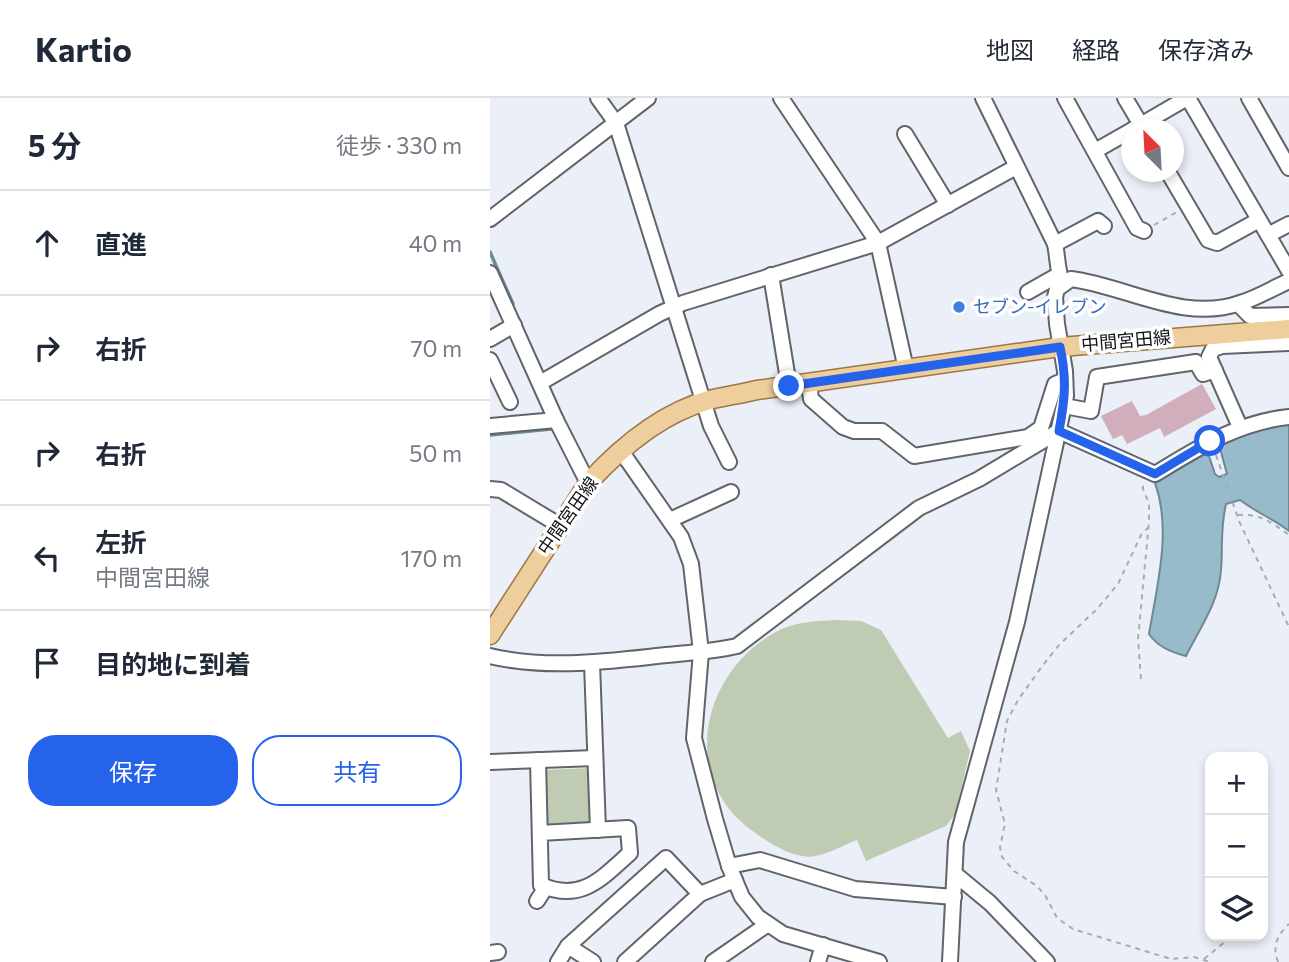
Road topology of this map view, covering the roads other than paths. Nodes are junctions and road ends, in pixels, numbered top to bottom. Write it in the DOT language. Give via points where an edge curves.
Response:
graph roads {
  1 [pos="598,98"];
  2 [pos="648,98"];
  3 [pos="781,98"];
  4 [pos="983,98"];
  5 [pos="1065,98"];
  6 [pos="1125,98"];
  7 [pos="1187,98"];
  8 [pos="1249,98"];
  9 [pos="1133,119"];
  10 [pos="1152,119"];
  11 [pos="616,124"];
  12 [pos="905,134"];
  13 [pos="1121,137"];
  14 [pos="1095,151"];
  15 [pos="1016,167"];
  16 [pos="1289,168"];
  17 [pos="1174,182"];
  18 [pos="948,205"];
  19 [pos="490,219"];
  20 [pos="1259,220"];
  21 [pos="1289,224"];
  22 [pos="1104,226"];
  23 [pos="1144,231"];
  24 [pos="1268,235"];
  25 [pos="878,243"];
  26 [pos="1055,244"];
  27 [pos="1289,271"];
  28 [pos="490,273"];
  29 [pos="771,275"];
  30 [pos="1061,280"];
  31 [pos="1289,281"];
  32 [pos="1028,292"];
  33 [pos="1238,304"];
  34 [pos="676,307"];
  35 [pos="1289,315"];
  36 [pos="514,325"];
  37 [pos="1289,329"];
  38 [pos="490,339"];
  39 [pos="1289,343"];
  40 [pos="1060,347"];
  41 [pos="490,360"];
  42 [pos="906,369"];
  43 [pos="1215,370"];
  44 [pos="1065,380"];
  45 [pos="540,383"];
  46 [pos="809,383"];
  47 [pos="789,386"];
  48 [pos="510,402"];
  49 [pos="704,402"];
  50 [pos="1064,406"];
  51 [pos="1289,417"];
  52 [pos="556,419"];
  53 [pos="490,426"];
  54 [pos="1240,427"];
  55 [pos="1059,431"];
  56 [pos="621,451"];
  57 [pos="729,462"];
  58 [pos="587,483"];
  59 [pos="490,489"];
  60 [pos="732,492"];
  61 [pos="670,520"];
  62 [pos="559,525"];
  63 [pos="490,635"];
  64 [pos="701,652"];
  65 [pos="490,656"];
  66 [pos="592,663"];
  67 [pos="595,758"];
  68 [pos="538,760"];
  69 [pos="490,762"];
  70 [pos="598,830"];
  71 [pos="540,833"];
  72 [pos="729,866"];
  73 [pos="955,874"];
  74 [pos="735,880"];
  75 [pos="546,887"];
  76 [pos="700,894"];
  77 [pos="954,897"];
  78 [pos="537,901"];
  79 [pos="768,923"];
  80 [pos="823,945"];
  81 [pos="568,946"];
  82 [pos="558,962"];
  83 [pos="593,962"];
  84 [pos="625,962"];
  85 [pos="713,962"];
  86 [pos="818,962"];
  87 [pos="879,962"];
  88 [pos="950,962"];
  89 [pos="1047,962"];
  1 -- 11 [label="street"];
  2 -- 11 [label="street"];
  3 -- 25 [label="street"];
  4 -- 15 [label="street"];
  5 -- 14 [label="street"];
  6 -- 9 [label="street"];
  7 -- 10 [label="street"];
  7 -- 20 [label="street"];
  8 -- 16 [label="street"];
  11 -- 19 [label="street"];
  11 -- 34 [label="street"];
  12 -- 18 [label="street"];
  13 -- 14 [label="street"];
  14 -- 23 [label="street" via="1137,228"];
  15 -- 18 [label="street"];
  15 -- 26 [label="street"];
  17 -- 20 [label="street" via="1208,240 1217,243"];
  18 -- 25 [label="street"];
  20 -- 24 [label="street"];
  21 -- 24 [label="street"];
  22 -- 26 [label="street" via="1098,221"];
  24 -- 27 [label="street"];
  25 -- 29 [label="street"];
  25 -- 42 [label="street"];
  26 -- 30 [label="street"];
  28 -- 36 [label="street"];
  29 -- 34 [label="street"];
  29 -- 47 [label="street"];
  30 -- 32 [label="street"];
  30 -- 33 [label="street" via="1080,280 1179,307"];
  30 -- 40 [label="street" via="1055,298"];
  31 -- 33 [label="street"];
  33 -- 35 [label="street" via="1250,316"];
  34 -- 45 [label="street"];
  34 -- 49 [label="street"];
  36 -- 38 [label="street"];
  36 -- 45 [label="street"];
  37 -- 40 [label="main road, 中間宮田線"];
  39 -- 43 [label="street" via="1213,349 1209,357"];
  40 -- 42 [label="main road, 中間宮田線"];
  40 -- 44 [label="street"];
  41 -- 48 [label="street"];
  42 -- 46 [label="main road, 中間宮田線"];
  43 -- 50 [label="street" via="1203,374 1196,362 1097,377 1091,411"];
  43 -- 54 [label="street"];
  44 -- 46 [label="street" via="1055,384 1041,428 1028,437 914,456 882,431 843,427 811,399"];
  44 -- 50 [label="street"];
  45 -- 52 [label="street"];
  46 -- 47 [label="main road, 中間宮田線"];
  47 -- 49 [label="main road, 中間宮田線"];
  49 -- 56 [label="main road, 中間宮田線" via="673,414"];
  49 -- 57 [label="street"];
  50 -- 55 [label="street"];
  51 -- 54 [label="street"];
  52 -- 53 [label="street"];
  52 -- 58 [label="street"];
  54 -- 55 [label="street" via="1155,474"];
  55 -- 64 [label="street" via="979,479 919,508 737,646"];
  55 -- 73 [label="street" via="1017,622 956,842"];
  56 -- 58 [label="main road, 中間宮田線"];
  56 -- 61 [label="street"];
  58 -- 62 [label="main road, 中間宮田線"];
  59 -- 62 [label="street" via="501,490"];
  60 -- 61 [label="street"];
  61 -- 64 [label="street" via="691,564"];
  62 -- 63 [label="main road, 中間宮田線"];
  64 -- 66 [label="street"];
  64 -- 72 [label="street" via="694,738"];
  65 -- 66 [label="street"];
  66 -- 67 [label="street"];
  67 -- 68 [label="street"];
  67 -- 70 [label="street"];
  68 -- 69 [label="street"];
  68 -- 71 [label="street"];
  70 -- 71 [label="street"];
  70 -- 75 [label="street" via="628,828 630,853 587,887 572,891"];
  71 -- 75 [label="street" via="541,884"];
  72 -- 74 [label="street"];
  72 -- 77 [label="street" via="760,860 855,889"];
  73 -- 77 [label="street"];
  73 -- 89 [label="street"];
  74 -- 76 [label="street"];
  74 -- 79 [label="street" via="742,897"];
  75 -- 78 [label="street"];
  76 -- 81 [label="street" via="666,858"];
  76 -- 84 [label="street"];
  77 -- 88 [label="street"];
  79 -- 80 [label="street" via="783,934"];
  79 -- 85 [label="street"];
  80 -- 86 [label="street"];
  80 -- 87 [label="street"];
  81 -- 82 [label="street"];
  81 -- 83 [label="street"];
}
